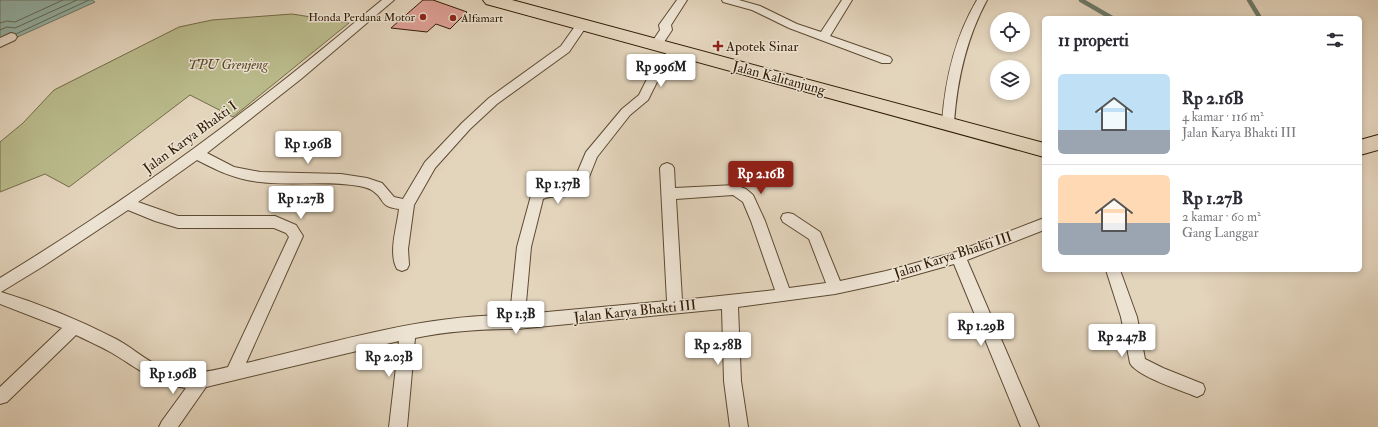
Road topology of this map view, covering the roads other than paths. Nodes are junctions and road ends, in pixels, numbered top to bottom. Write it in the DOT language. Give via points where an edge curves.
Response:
graph roads {
  1 [pos="389,0"];
  2 [pos="492,0"];
  3 [pos="682,0"];
  4 [pos="727,0"];
  5 [pos="847,0"];
  6 [pos="982,0"];
  7 [pos="758,4"];
  8 [pos="582,24"];
  9 [pos="824,36"];
  10 [pos="11,37"];
  11 [pos="0,42"];
  12 [pos="656,45"];
  13 [pos="676,50"];
  14 [pos="886,60"];
  15 [pos="948,124"];
  16 [pos="1378,142"];
  17 [pos="1362,147"];
  18 [pos="1042,149"];
  19 [pos="196,153"];
  20 [pos="667,168"];
  21 [pos="668,194"];
  22 [pos="126,202"];
  23 [pos="407,205"];
  24 [pos="788,218"];
  25 [pos="1042,225"];
  26 [pos="958,257"];
  27 [pos="402,266"];
  28 [pos="1114,272"];
  29 [pos="0,286"];
  30 [pos="835,288"];
  31 [pos="784,295"];
  32 [pos="0,298"];
  33 [pos="730,302"];
  34 [pos="675,307"];
  35 [pos="517,322"];
  36 [pos="75,326"];
  37 [pos="408,332"];
  38 [pos="233,374"];
  39 [pos="201,380"];
  40 [pos="1197,389"];
  41 [pos="1,397"];
  42 [pos="168,427"];
  43 [pos="398,427"];
  44 [pos="739,427"];
  45 [pos="1030,427"];
  1 -- 19 [label="street, Jalan Karya Bhakti I" via="283,87"];
  2 -- 8 [label="main road, Jalan Kalitanjung"];
  3 -- 12 [label="street" via="665,25 666,30"];
  4 -- 7 [label="street"];
  5 -- 9 [label="street"];
  6 -- 15 [label="street" via="963,37 949,96"];
  7 -- 9 [label="street" via="793,26"];
  8 -- 12 [label="main road, Jalan Kalitanjung"];
  8 -- 23 [label="street" via="565,49 493,101 466,126 430,165"];
  9 -- 14 [label="street"];
  10 -- 11 [label="street"];
  12 -- 13 [label="main road, Jalan Kalitanjung"];
  13 -- 15 [label="main road, Jalan Kalitanjung"];
  13 -- 35 [label="street" via="656,72 644,97 630,107 591,155 578,188 537,196 524,247"];
  15 -- 18 [label="main road, Jalan Kalitanjung"];
  16 -- 17 [label="main road"];
  19 -- 22 [label="street, Jalan Karya Bhakti I"];
  19 -- 23 [label="street" via="228,170 244,174 356,181 376,186 390,202"];
  20 -- 21 [label="street"];
  21 -- 31 [label="street" via="727,190 741,192 748,199 758,221"];
  21 -- 34 [label="street"];
  22 -- 29 [label="street, Jalan Karya Bhakti I"];
  22 -- 38 [label="street" via="160,218 178,222 274,222 291,229 296,236"];
  23 -- 27 [label="street" via="401,249"];
  24 -- 30 [label="street" via="815,236"];
  25 -- 26 [label="street, Jalan Karya Bhakti III"];
  26 -- 30 [label="street, Jalan Karya Bhakti III"];
  26 -- 45 [label="street"];
  28 -- 40 [label="street" via="1129,317 1138,363"];
  30 -- 31 [label="street, Jalan Karya Bhakti III"];
  31 -- 33 [label="street, Jalan Karya Bhakti III"];
  32 -- 36 [label="street, Jalan Karya Bhakti III" via="22,304"];
  33 -- 34 [label="street, Jalan Karya Bhakti III"];
  33 -- 44 [label="street" via="735,409"];
  34 -- 35 [label="street, Jalan Karya Bhakti III"];
  35 -- 37 [label="street, Jalan Karya Bhakti III" via="447,325"];
  36 -- 39 [label="street, Jalan Karya Bhakti III" via="148,368 169,377 189,381"];
  36 -- 41 [label="street"];
  37 -- 38 [label="street, Jalan Karya Bhakti III"];
  37 -- 43 [label="street"];
  38 -- 39 [label="street, Jalan Karya Bhakti III"];
  39 -- 42 [label="street"];
}
